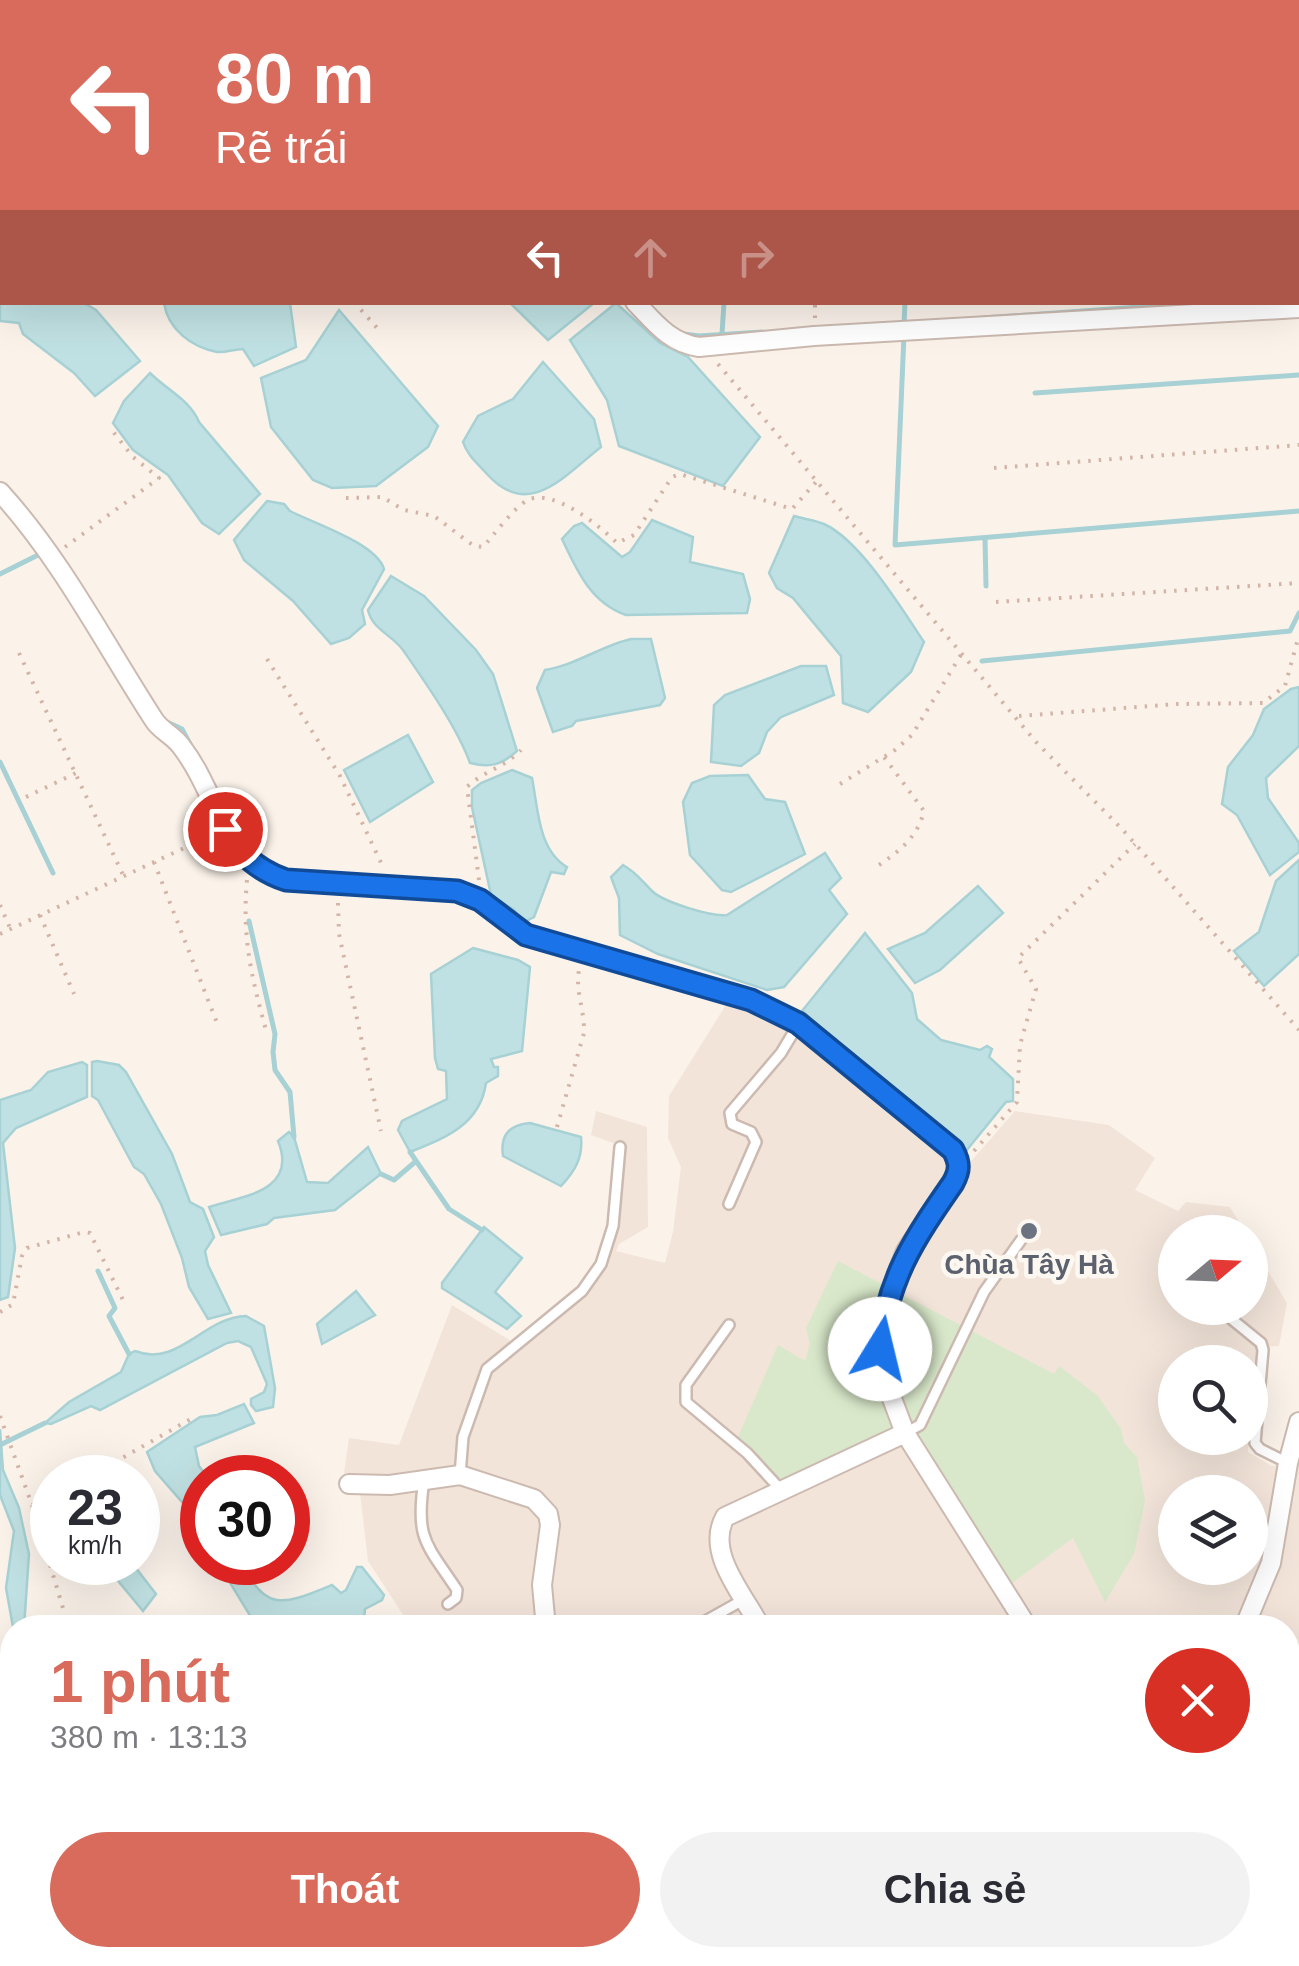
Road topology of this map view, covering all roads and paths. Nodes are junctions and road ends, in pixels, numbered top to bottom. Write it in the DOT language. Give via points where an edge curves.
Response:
graph roads {
  1 [pos="357,305"];
  2 [pos="638,305"];
  3 [pos="1299,308"];
  4 [pos="378,328"];
  5 [pos="716,346"];
  6 [pos="111,428"];
  7 [pos="1299,445"];
  8 [pos="994,468"];
  9 [pos="816,482"];
  10 [pos="0,492"];
  11 [pos="346,498"];
  12 [pos="51,557"];
  13 [pos="1299,583"];
  14 [pos="996,602"];
  15 [pos="1299,636"];
  16 [pos="962,652"];
  17 [pos="19,653"];
  18 [pos="267,660"];
  19 [pos="1016,716"];
  20 [pos="521,750"];
  21 [pos="884,756"];
  22 [pos="76,774"];
  23 [pos="840,784"];
  24 [pos="26,797"];
  25 [pos="225,829"];
  26 [pos="1134,844"];
  27 [pos="251,861"];
  28 [pos="154,862"];
  29 [pos="879,865"];
  30 [pos="124,876"];
  31 [pos="337,883"];
  32 [pos="392,887"];
  33 [pos="470,895"];
  34 [pos="0,905"];
  35 [pos="40,915"];
  36 [pos="10,929"];
  37 [pos="0,934"];
  38 [pos="582,950"];
  39 [pos="74,994"];
  40 [pos="798,1023"];
  41 [pos="218,1028"];
  42 [pos="266,1030"];
  43 [pos="1299,1030"];
  44 [pos="557,1127"];
  45 [pos="381,1131"];
  46 [pos="620,1147"];
  47 [pos="959,1162"];
  48 [pos="729,1204"];
  49 [pos="1021,1240"];
  50 [pos="125,1304"];
  51 [pos="0,1312"];
  52 [pos="729,1325"];
  53 [pos="1238,1325"];
  54 [pos="0,1416"];
  55 [pos="196,1416"];
  56 [pos="1299,1422"];
  57 [pos="904,1433"];
  58 [pos="128,1455"];
  59 [pos="1288,1463"];
  60 [pos="460,1475"];
  61 [pos="424,1480"];
  62 [pos="349,1484"];
  63 [pos="782,1491"];
  64 [pos="30,1499"];
  65 [pos="56,1585"];
  66 [pos="746,1599"];
  67 [pos="448,1604"];
  68 [pos="65,1615"];
  69 [pos="545,1615"];
  70 [pos="717,1615"];
  71 [pos="754,1615"];
  72 [pos="1020,1615"];
  73 [pos="1249,1615"];
  1 -- 4 [label="path"];
  2 -- 5 [label="street" via="682,344"];
  3 -- 5 [label="street"];
  5 -- 9 [label="path" via="721,370"];
  6 -- 12 [label="path" via="159,478"];
  7 -- 8 [label="path"];
  9 -- 11 [label="path" via="792,509 680,474 666,483 634,536 618,543 585,515 546,498 527,500 483,546 434,516 404,510 382,496"];
  9 -- 16 [label="path"];
  10 -- 12 [label="street"];
  12 -- 25 [label="street" via="155,721 182,747"];
  13 -- 14 [label="path"];
  15 -- 19 [label="path" via="1285,686 1263,703"];
  16 -- 19 [label="path"];
  16 -- 21 [label="path" via="922,722"];
  17 -- 22 [label="path"];
  18 -- 32 [label="path" via="340,776"];
  19 -- 26 [label="path"];
  20 -- 33 [label="path" via="467,787 479,878"];
  21 -- 23 [label="path"];
  21 -- 29 [label="path" via="924,811 921,826"];
  22 -- 24 [label="path"];
  22 -- 30 [label="path"];
  25 -- 27 [label="street"];
  25 -- 28 [label="path"];
  26 -- 43 [label="path"];
  26 -- 47 [label="path" via="1018,958 1036,989 1020,1045 1017,1102"];
  27 -- 31 [label="street" via="286,880"];
  27 -- 42 [label="path" via="244,933"];
  28 -- 30 [label="path"];
  28 -- 41 [label="path"];
  30 -- 35 [label="path"];
  31 -- 32 [label="street"];
  31 -- 45 [label="path" via="339,934"];
  32 -- 33 [label="street"];
  33 -- 38 [label="street" via="526,935"];
  34 -- 36 [label="path"];
  35 -- 36 [label="path"];
  35 -- 39 [label="path"];
  36 -- 37 [label="path"];
  38 -- 40 [label="street" via="751,1000"];
  38 -- 44 [label="path" via="577,981 584,1032"];
  40 -- 47 [label="street" via="953,1150"];
  40 -- 48 [label="lane" via="730,1113 732,1124 756,1142"];
  46 -- 60 [label="lane" via="613,1226 601,1264 582,1291 488,1369 463,1437"];
  47 -- 57 [label="street" via="953,1183 906,1251 882,1323 882,1372"];
  49 -- 57 [label="lane" via="984,1292 920,1424"];
  50 -- 51 [label="path" via="84,1232 27,1248 13,1304"];
  52 -- 63 [label="lane" via="686,1385 686,1402"];
  53 -- 59 [label="lane" via="1263,1350 1255,1443"];
  54 -- 64 [label="path"];
  55 -- 58 [label="path"];
  56 -- 59 [label="street"];
  57 -- 63 [label="street"];
  57 -- 72 [label="street"];
  59 -- 73 [label="street" via="1271,1563"];
  60 -- 61 [label="street"];
  60 -- 69 [label="street" via="534,1499 548,1514"];
  61 -- 62 [label="street"];
  61 -- 67 [label="lane" via="419,1522 457,1590"];
  63 -- 66 [label="street" via="729,1514 719,1530 720,1553"];
  65 -- 68 [label="path"];
  66 -- 70 [label="lane"];
  66 -- 71 [label="street"];
}
